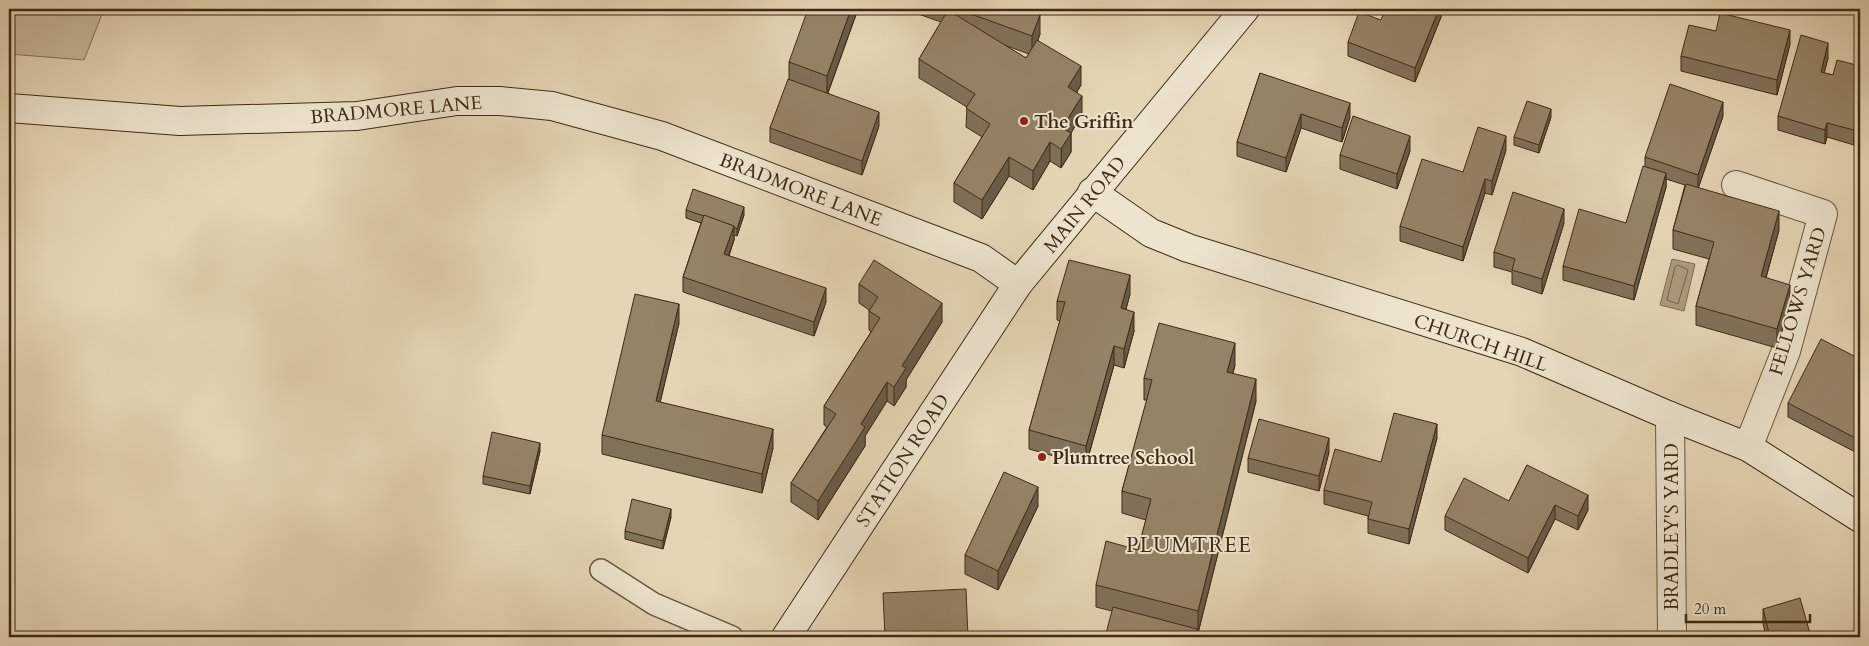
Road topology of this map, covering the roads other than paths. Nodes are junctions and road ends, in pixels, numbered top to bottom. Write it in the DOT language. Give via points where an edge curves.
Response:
graph roads {
  1 [pos="1245,9"];
  2 [pos="9,108"];
  3 [pos="1736,185"];
  4 [pos="1092,192"];
  5 [pos="1018,284"];
  6 [pos="1670,416"];
  7 [pos="1748,447"];
  8 [pos="1860,518"];
  9 [pos="601,570"];
  10 [pos="732,637"];
  11 [pos="786,637"];
  12 [pos="1672,637"];
  1 -- 4 [label="street, MAIN ROAD"];
  2 -- 5 [label="street, BRADMORE LANE" via="180,121 357,116 457,101 552,106 662,136 982,258"];
  3 -- 7 [label="street, FELLOWS YARD" via="1824,214 1786,351"];
  4 -- 5 [label="street, MAIN ROAD"];
  4 -- 6 [label="street, CHURCH HILL" via="1151,233 1188,248 1522,352"];
  5 -- 11 [label="street, STATION ROAD"];
  6 -- 7 [label="street, CHURCH HILL"];
  6 -- 12 [label="street, BRADLEY'S YARD"];
  7 -- 8 [label="street, CHURCH HILL"];
  9 -- 10 [label="lane" via="654,604"];
}
